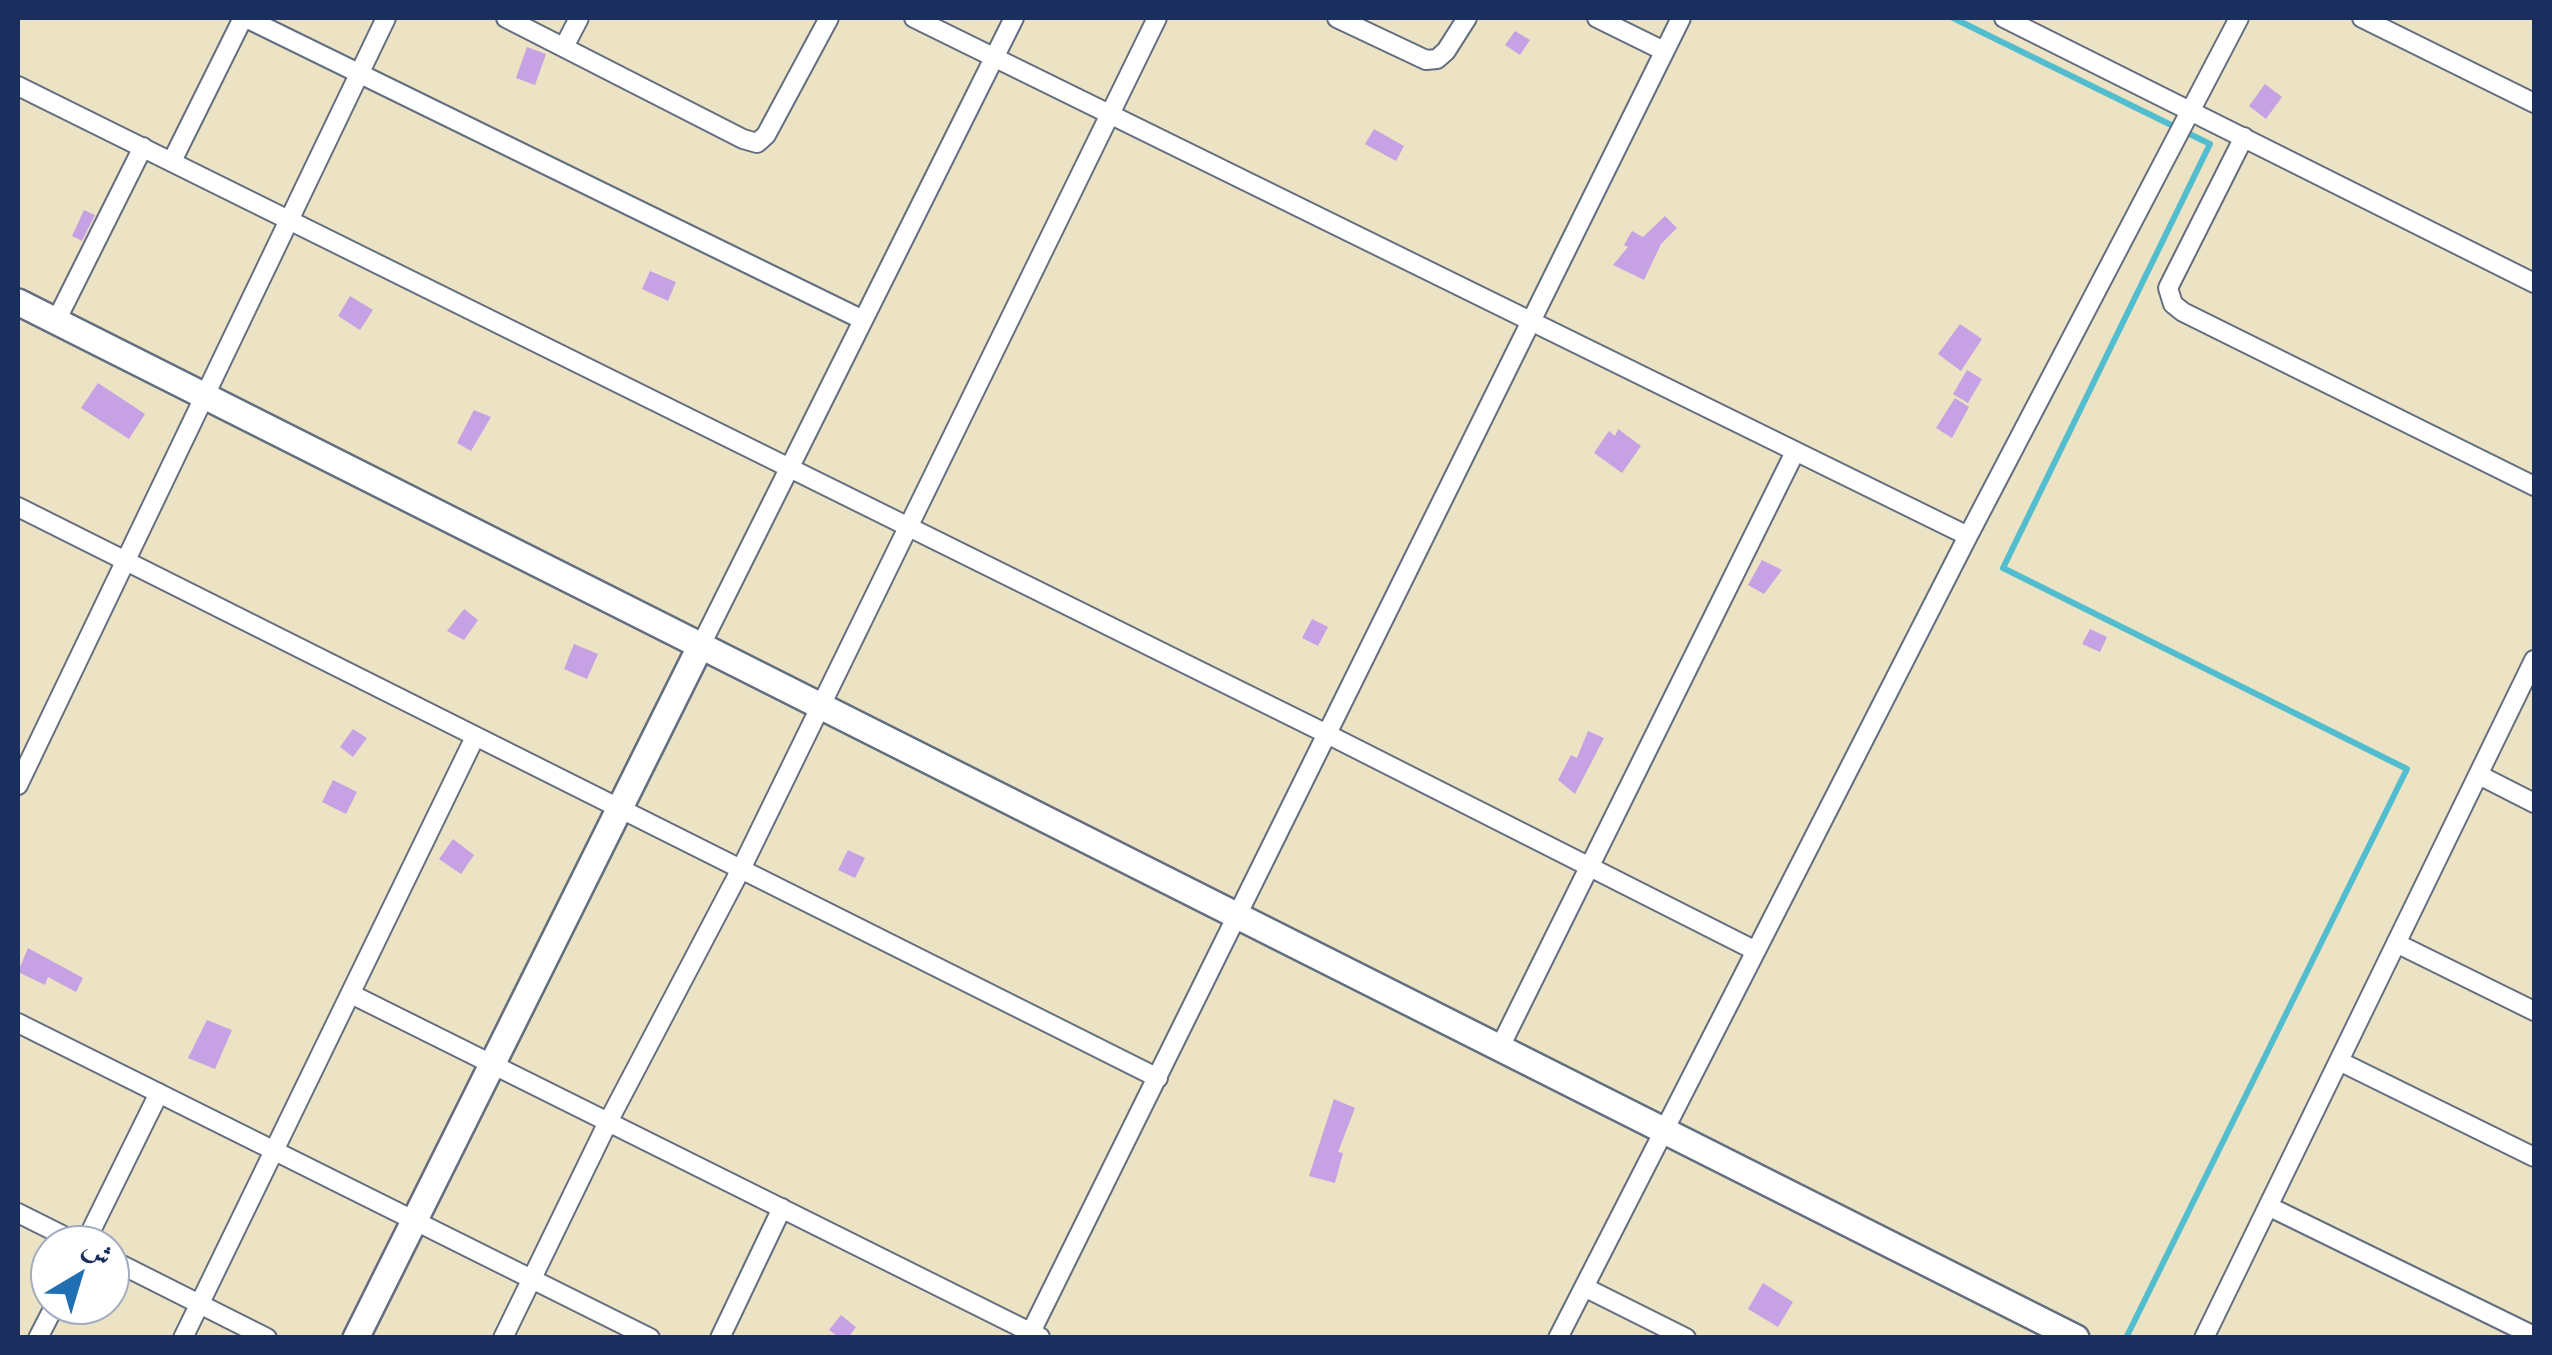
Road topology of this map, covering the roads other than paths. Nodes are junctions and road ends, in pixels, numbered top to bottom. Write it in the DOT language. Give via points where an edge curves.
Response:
graph roads {
  1 [pos="244,18"];
  2 [pos="386,18"];
  3 [pos="506,18"];
  4 [pos="579,18"];
  5 [pos="829,18"];
  6 [pos="914,18"];
  7 [pos="1014,18"];
  8 [pos="1158,18"];
  9 [pos="1337,18"];
  10 [pos="1467,18"];
  11 [pos="1597,18"];
  12 [pos="1681,18"];
  13 [pos="2004,18"];
  14 [pos="2239,18"];
  15 [pos="2362,18"];
  16 [pos="564,47"];
  17 [pos="1664,51"];
  18 [pos="994,58"];
  19 [pos="360,74"];
  20 [pos="18,86"];
  21 [pos="2534,103"];
  22 [pos="2189,110"];
  23 [pos="1109,114"];
  24 [pos="2244,138"];
  25 [pos="143,147"];
  26 [pos="172,161"];
  27 [pos="291,218"];
  28 [pos="2534,283"];
  29 [pos="18,302"];
  30 [pos="863,320"];
  31 [pos="56,321"];
  32 [pos="1532,322"];
  33 [pos="205,394"];
  34 [pos="1794,452"];
  35 [pos="788,468"];
  36 [pos="2534,486"];
  37 [pos="18,507"];
  38 [pos="910,527"];
  39 [pos="1968,536"];
  40 [pos="123,560"];
  41 [pos="701,644"];
  42 [pos="2534,660"];
  43 [pos="821,705"];
  44 [pos="1326,734"];
  45 [pos="476,737"];
  46 [pos="2478,774"];
  47 [pos="20,775"];
  48 [pos="2534,802"];
  49 [pos="620,809"];
  50 [pos="1589,867"];
  51 [pos="740,870"];
  52 [pos="1238,915"];
  53 [pos="2396,943"];
  54 [pos="1756,951"];
  55 [pos="351,994"];
  56 [pos="2534,1011"];
  57 [pos="18,1023"];
  58 [pos="1500,1047"];
  59 [pos="2339,1061"];
  60 [pos="492,1063"];
  61 [pos="1158,1078"];
  62 [pos="159,1094"];
  63 [pos="608,1122"];
  64 [pos="1664,1130"];
  65 [pos="274,1151"];
  66 [pos="2534,1157"];
  67 [pos="2270,1207"];
  68 [pos="782,1208"];
  69 [pos="18,1213"];
  70 [pos="414,1220"];
  71 [pos="42,1225"];
  72 [pos="93,1225"];
  73 [pos="130,1269"];
  74 [pos="532,1279"];
  75 [pos="1584,1287"];
  76 [pos="200,1304"];
  77 [pos="1033,1336"];
  78 [pos="2534,1336"];
  79 [pos="183,1338"];
  80 [pos="268,1338"];
  81 [pos="356,1338"];
  82 [pos="503,1338"];
  83 [pos="650,1338"];
  84 [pos="720,1338"];
  85 [pos="1558,1338"];
  86 [pos="1686,1338"];
  87 [pos="2076,1338"];
  88 [pos="2204,1338"];
  1 -- 19 [label="street"];
  1 -- 26 [label="street"];
  2 -- 19 [label="street"];
  3 -- 16 [label="street"];
  4 -- 16 [label="street"];
  5 -- 16 [label="street" via="757,142"];
  6 -- 18 [label="street"];
  7 -- 18 [label="street"];
  8 -- 23 [label="street"];
  9 -- 10 [label="street" via="1426,60 1446,51"];
  11 -- 17 [label="street"];
  12 -- 17 [label="street"];
  13 -- 22 [label="street"];
  14 -- 22 [label="street"];
  15 -- 21 [label="street"];
  17 -- 32 [label="street"];
  18 -- 23 [label="street"];
  18 -- 30 [label="street"];
  19 -- 27 [label="street"];
  19 -- 30 [label="street"];
  20 -- 25 [label="street"];
  22 -- 24 [label="street"];
  22 -- 39 [label="street"];
  23 -- 32 [label="street"];
  23 -- 38 [label="street"];
  24 -- 28 [label="street"];
  24 -- 36 [label="street" via="2168,288 2173,304"];
  25 -- 26 [label="street"];
  25 -- 31 [label="street"];
  26 -- 27 [label="street"];
  27 -- 33 [label="street"];
  27 -- 35 [label="street"];
  29 -- 31 [label="street"];
  30 -- 35 [label="street"];
  31 -- 33 [label="street"];
  32 -- 34 [label="street"];
  32 -- 44 [label="street"];
  33 -- 40 [label="street"];
  33 -- 41 [label="street"];
  34 -- 39 [label="street"];
  34 -- 50 [label="street"];
  35 -- 38 [label="street"];
  35 -- 41 [label="street"];
  37 -- 40 [label="street"];
  38 -- 43 [label="street"];
  38 -- 44 [label="street"];
  39 -- 54 [label="street"];
  40 -- 45 [label="street"];
  40 -- 47 [label="street"];
  41 -- 43 [label="street"];
  41 -- 49 [label="street"];
  42 -- 46 [label="street"];
  43 -- 51 [label="street"];
  43 -- 52 [label="street"];
  44 -- 50 [label="street"];
  44 -- 52 [label="street"];
  45 -- 49 [label="street"];
  45 -- 55 [label="street"];
  46 -- 48 [label="street"];
  46 -- 53 [label="street"];
  49 -- 51 [label="street"];
  49 -- 60 [label="street"];
  50 -- 54 [label="street"];
  50 -- 58 [label="street"];
  51 -- 61 [label="street"];
  51 -- 63 [label="street"];
  52 -- 58 [label="street"];
  52 -- 61 [label="street"];
  53 -- 56 [label="street"];
  53 -- 59 [label="street"];
  54 -- 64 [label="street"];
  55 -- 60 [label="street"];
  55 -- 65 [label="street"];
  57 -- 62 [label="street"];
  58 -- 64 [label="street"];
  59 -- 66 [label="street"];
  59 -- 67 [label="street"];
  60 -- 63 [label="street"];
  60 -- 70 [label="street"];
  61 -- 77 [label="street"];
  62 -- 65 [label="street"];
  62 -- 72 [label="street"];
  63 -- 68 [label="street"];
  63 -- 74 [label="street"];
  64 -- 75 [label="street"];
  64 -- 87 [label="street"];
  65 -- 70 [label="street"];
  65 -- 76 [label="street"];
  67 -- 78 [label="street"];
  67 -- 88 [label="street"];
  68 -- 77 [label="street"];
  68 -- 84 [label="street"];
  69 -- 71 [label="street"];
  70 -- 74 [label="street"];
  70 -- 81 [label="street"];
  73 -- 76 [label="street"];
  74 -- 82 [label="street"];
  74 -- 83 [label="street"];
  75 -- 85 [label="street"];
  75 -- 86 [label="street"];
  76 -- 79 [label="street"];
  76 -- 80 [label="street"];
}
